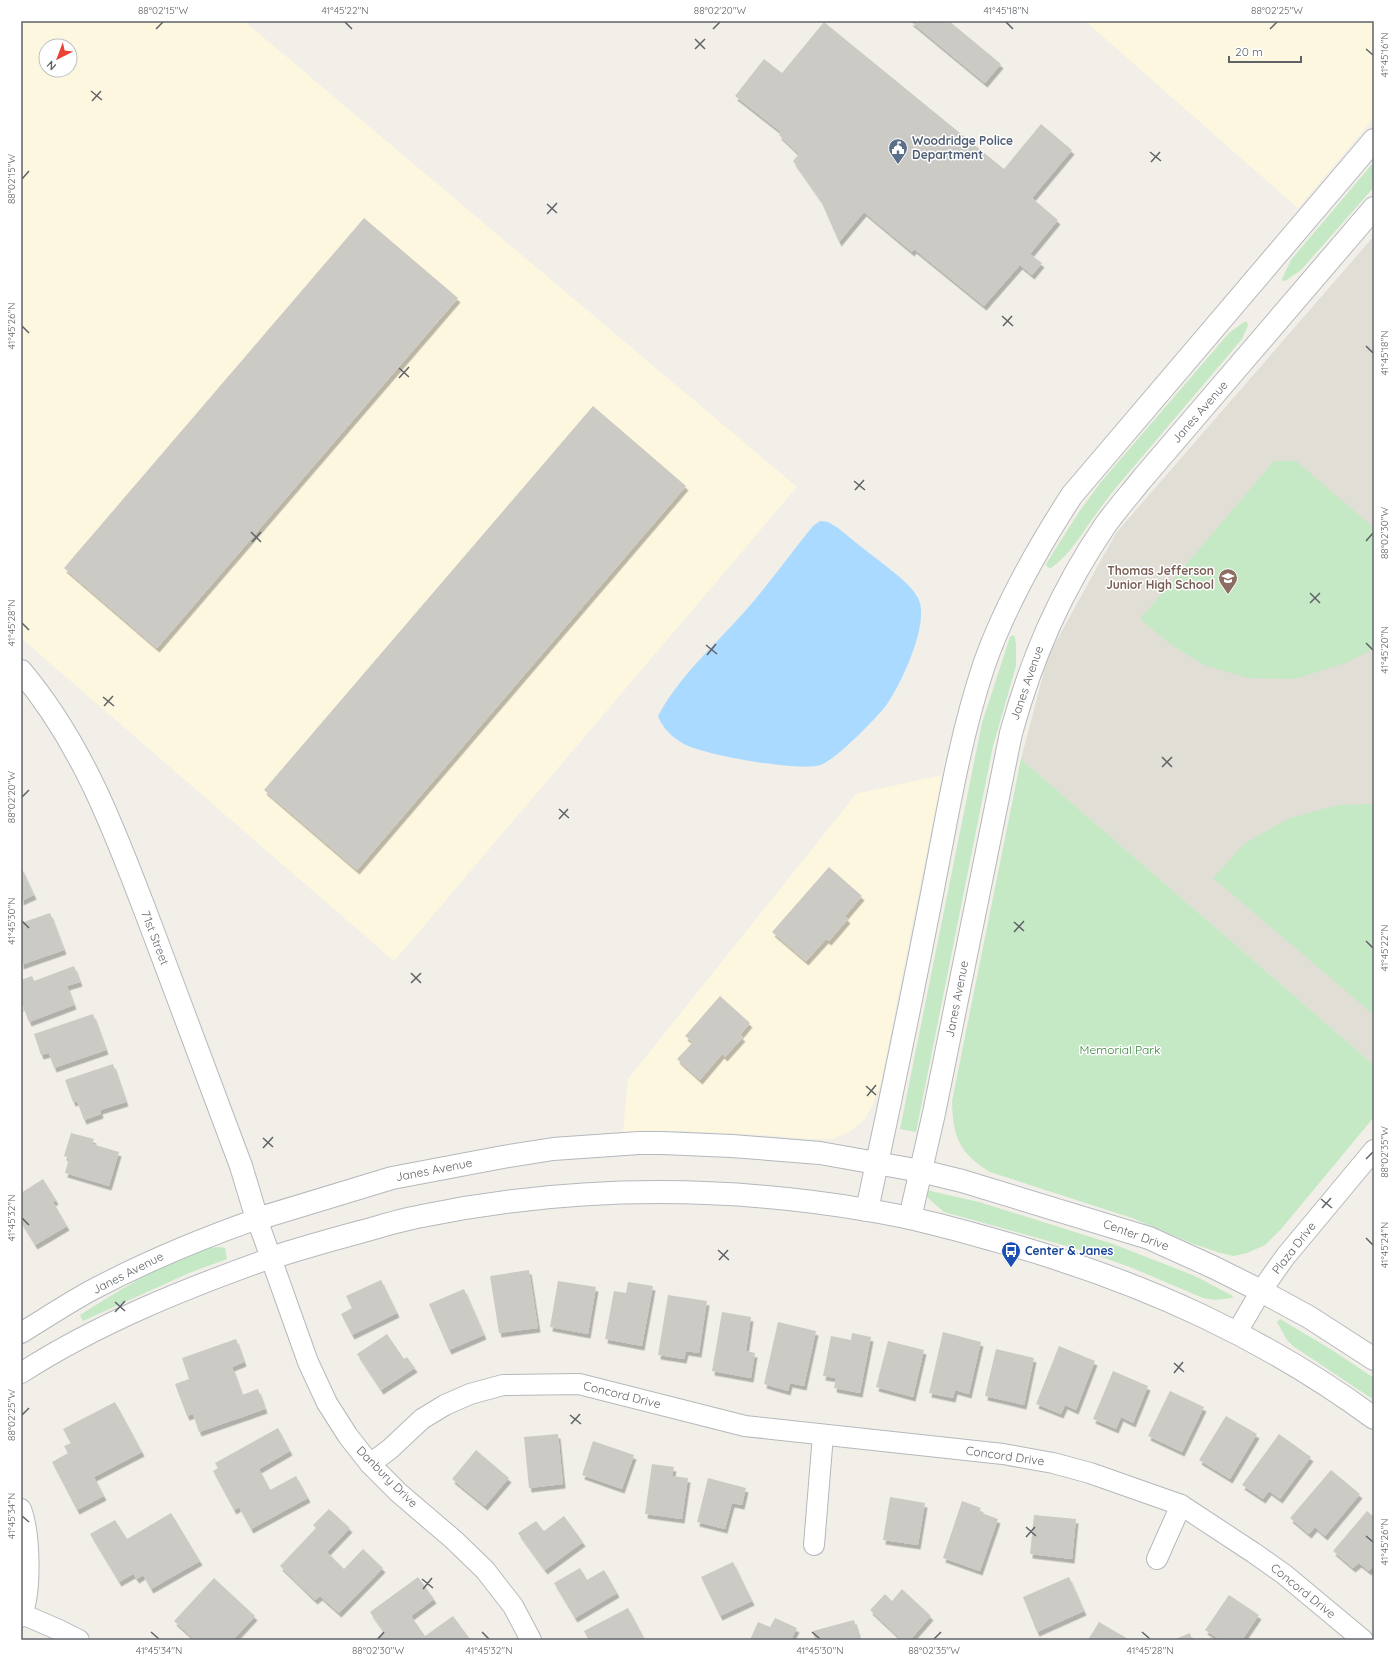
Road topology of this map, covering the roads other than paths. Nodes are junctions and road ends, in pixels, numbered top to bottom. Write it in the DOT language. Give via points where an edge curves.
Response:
graph roads {
  1 [pos="1374,140"];
  2 [pos="1374,208"];
  3 [pos="21,672"];
  4 [pos="1374,1150"];
  5 [pos="877,1163"];
  6 [pos="921,1171"];
  7 [pos="867,1210"];
  8 [pos="910,1218"];
  9 [pos="257,1219"];
  10 [pos="271,1258"];
  11 [pos="1261,1291"];
  12 [pos="1237,1332"];
  13 [pos="21,1333"];
  14 [pos="1374,1359"];
  15 [pos="21,1373"];
  16 [pos="1374,1418"];
  17 [pos="823,1435"];
  18 [pos="370,1464"];
  19 [pos="1182,1505"];
  20 [pos="21,1509"];
  21 [pos="814,1545"];
  22 [pos="1157,1559"];
  23 [pos="22,1615"];
  24 [pos="79,1640"];
  25 [pos="531,1640"];
  26 [pos="1363,1640"];
  1 -- 5 [label="street" via="1072,495 1046,534 1014,594 985,664 964,739"];
  2 -- 6 [label="street, Janes Avenue" via="1142,479 1107,524 1080,564 1045,632 1023,689 1011,733"];
  3 -- 9 [label="street, 71st Street" via="54,716 99,795 242,1166"];
  4 -- 11 [label="street, Plaza Drive" via="1285,1257"];
  5 -- 6 [label="street, Center Drive"];
  5 -- 7 [label="street"];
  5 -- 9 [label="street, Janes Avenue" via="820,1153 724,1146 639,1143 553,1149 392,1178"];
  6 -- 8 [label="street, Janes Avenue"];
  6 -- 11 [label="street, Center Drive" via="976,1185 1149,1238"];
  7 -- 8 [label="street"];
  7 -- 10 [label="street" via="742,1194 604,1193 494,1204 419,1216"];
  8 -- 12 [label="street" via="1086,1268 1166,1298"];
  9 -- 10 [label="street, Danbury Drive"];
  9 -- 13 [label="street, Janes Avenue" via="157,1258 92,1290"];
  10 -- 15 [label="street" via="186,1289 102,1327"];
  10 -- 18 [label="street, Danbury Drive" via="308,1362 327,1403"];
  11 -- 12 [label="street, Plaza Drive"];
  11 -- 14 [label="street, Center Drive" via="1309,1317"];
  12 -- 16 [label="street" via="1326,1385"];
  17 -- 18 [label="street, Concord Drive" via="745,1426 580,1384 502,1385 470,1394 445,1405 422,1419"];
  17 -- 19 [label="street, Concord Drive" via="1003,1454 1053,1463"];
  17 -- 21 [label="street"];
  18 -- 25 [label="street, Danbury Drive" via="485,1570 513,1606"];
  19 -- 22 [label="street"];
  19 -- 26 [label="street, Concord Drive" via="1285,1575"];
  20 -- 23 [label="street" via="25,1520 29,1558"];
  23 -- 24 [label="street"];
}
